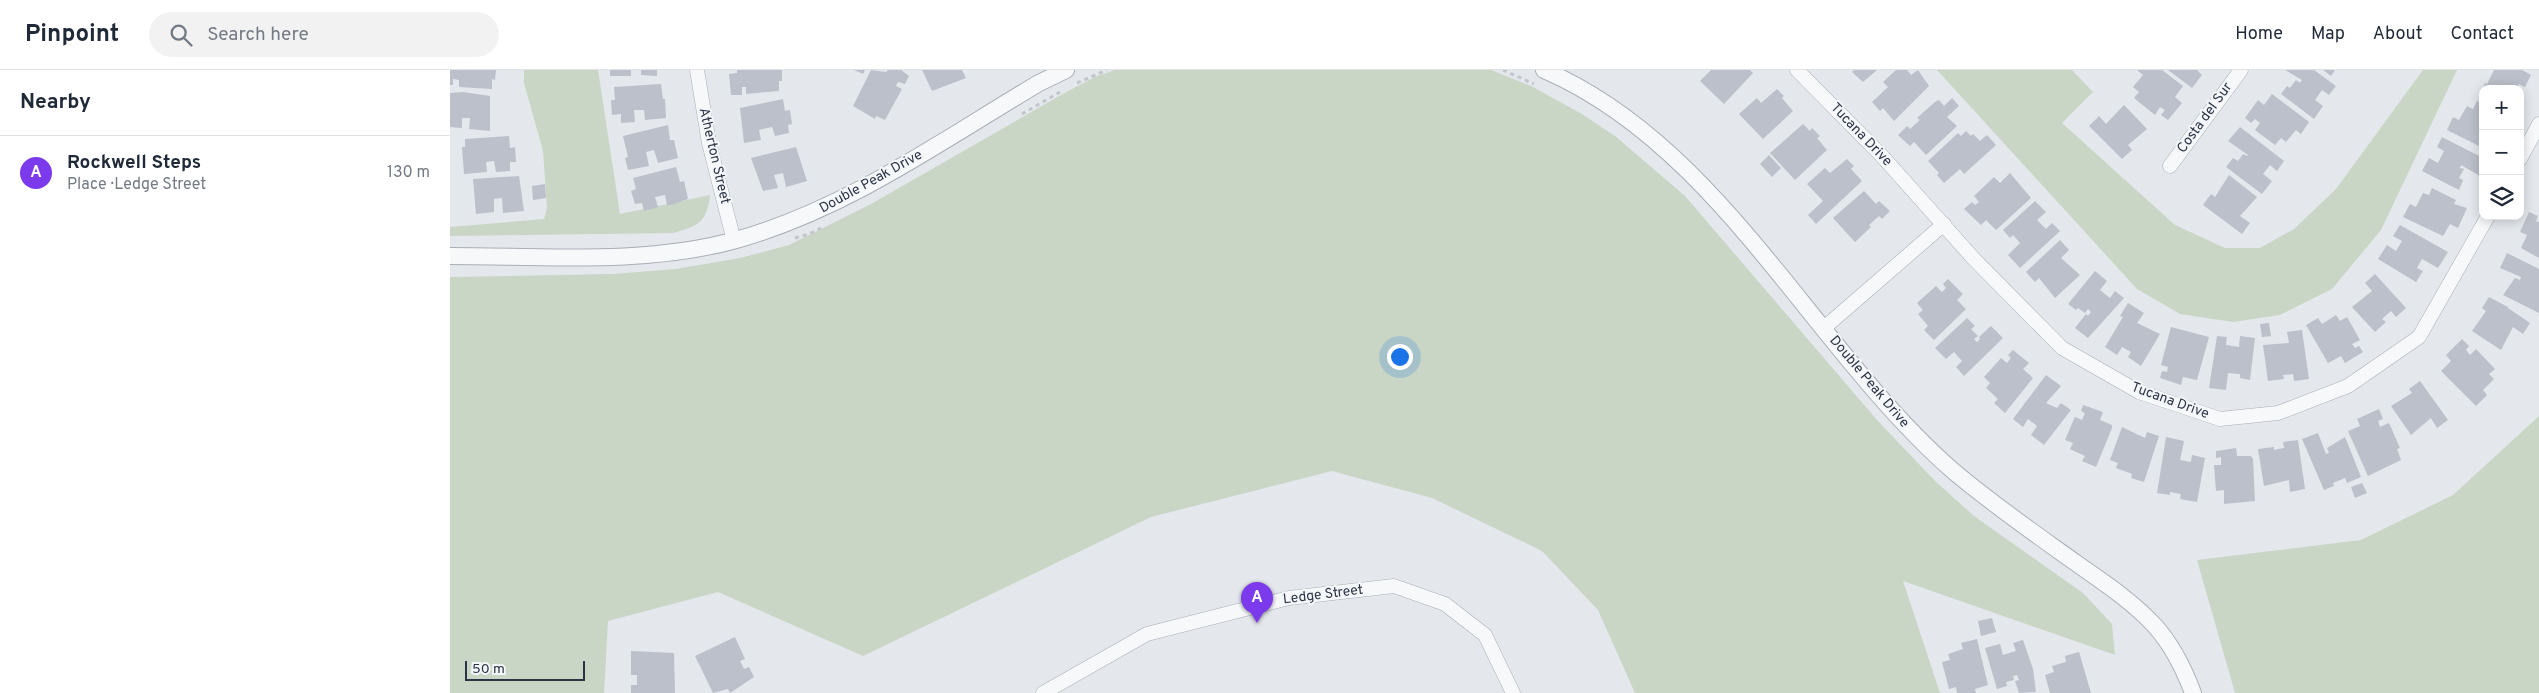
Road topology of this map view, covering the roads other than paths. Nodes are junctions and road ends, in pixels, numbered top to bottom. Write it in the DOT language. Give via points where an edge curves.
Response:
graph roads {
  1 [pos="697,70"];
  2 [pos="1066,70"];
  3 [pos="1544,70"];
  4 [pos="1797,70"];
  5 [pos="2241,70"];
  6 [pos="2539,124"];
  7 [pos="2524,152"];
  8 [pos="2170,166"];
  9 [pos="2486,220"];
  10 [pos="1944,224"];
  11 [pos="734,241"];
  12 [pos="450,256"];
  13 [pos="1824,328"];
  14 [pos="1042,693"];
  15 [pos="1513,693"];
  16 [pos="2193,693"];
  1 -- 11 [label="street, Atherton Street" via="709,143"];
  2 -- 11 [label="street, Double Peak Drive" via="842,200"];
  3 -- 13 [label="street, Double Peak Drive" via="1610,106 1674,157"];
  4 -- 10 [label="street, Tucana Drive"];
  5 -- 8 [label="street, Costa del Sur"];
  6 -- 7 [label="street"];
  9 -- 10 [label="street, Tucana Drive" via="2419,337 2348,386 2278,413 2220,419 2139,392 2062,348"];
  10 -- 13 [label="street"];
  11 -- 12 [label="street, Double Peak Drive" via="614,256"];
  13 -- 16 [label="street, Double Peak Drive" via="1901,421 1946,464 2009,516 2144,615 2174,652"];
  14 -- 15 [label="street, Ledge Street" via="1147,634 1289,598 1394,586 1445,604 1485,635"];
}
